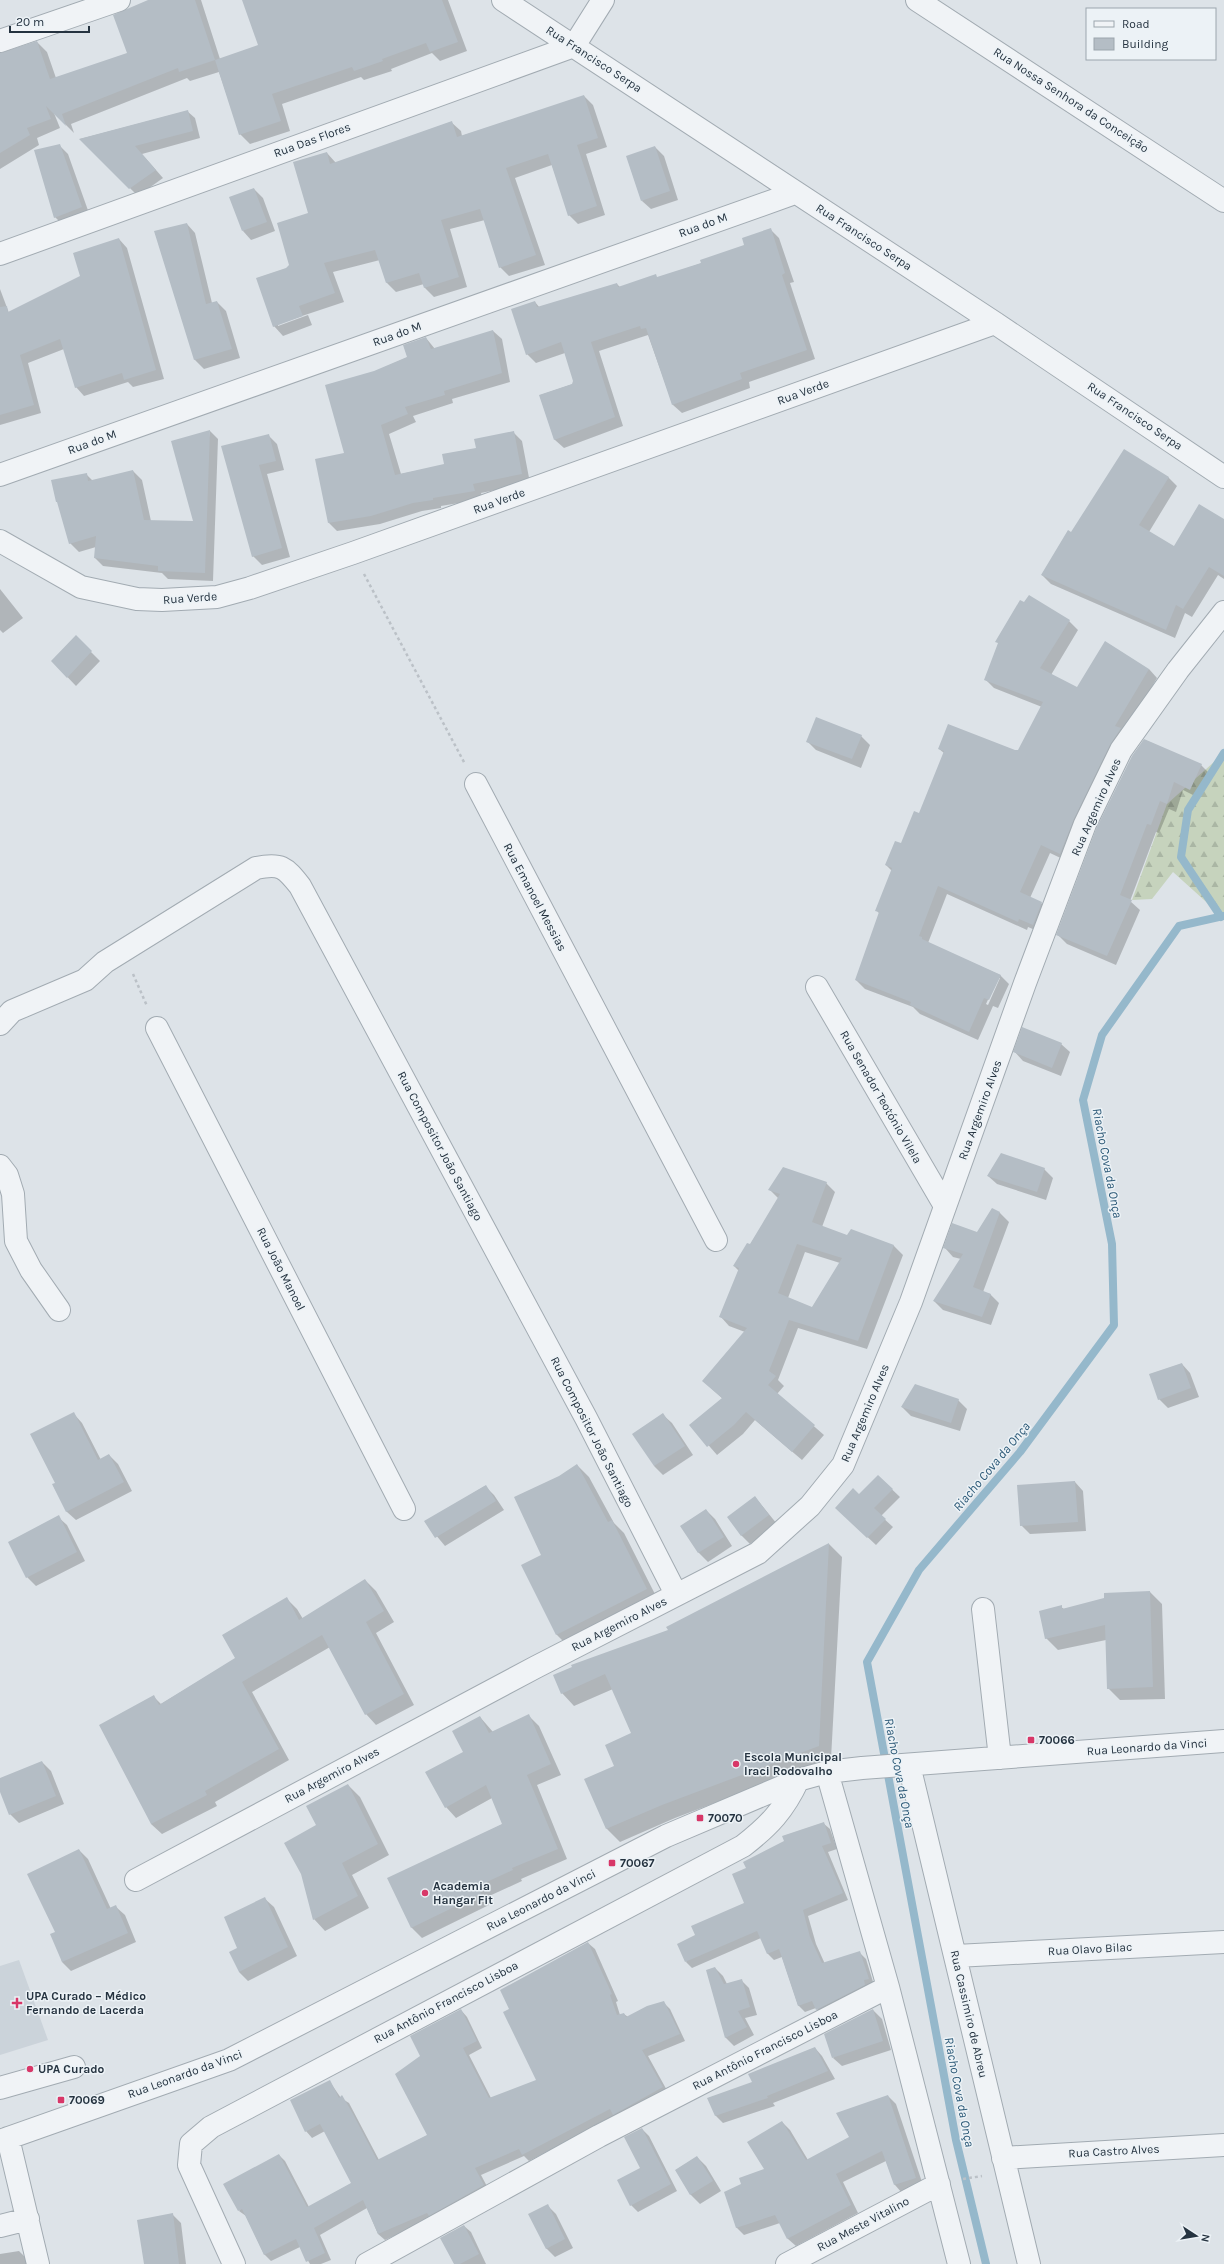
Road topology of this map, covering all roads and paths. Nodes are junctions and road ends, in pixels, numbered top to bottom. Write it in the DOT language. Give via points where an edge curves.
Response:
graph roads {
  1 [pos="119,0"];
  2 [pos="503,0"];
  3 [pos="602,0"];
  4 [pos="917,0"];
  5 [pos="0,41"];
  6 [pos="574,46"];
  7 [pos="795,193"];
  8 [pos="1224,201"];
  9 [pos="0,254"];
  10 [pos="996,322"];
  11 [pos="0,475"];
  12 [pos="1224,477"];
  13 [pos="0,541"];
  14 [pos="353,553"];
  15 [pos="1224,612"];
  16 [pos="476,784"];
  17 [pos="123,951"];
  18 [pos="817,988"];
  19 [pos="0,1024"];
  20 [pos="157,1028"];
  21 [pos="0,1166"];
  22 [pos="946,1206"];
  23 [pos="716,1240"];
  24 [pos="59,1310"];
  25 [pos="404,1509"];
  26 [pos="676,1594"];
  27 [pos="983,1609"];
  28 [pos="1224,1741"];
  29 [pos="1000,1758"];
  30 [pos="900,1766"];
  31 [pos="827,1772"];
  32 [pos="798,1780"];
  33 [pos="136,1880"];
  34 [pos="1224,1942"];
  35 [pos="956,1956"];
  36 [pos="888,1987"];
  37 [pos="74,2067"];
  38 [pos="0,2088"];
  39 [pos="4,2139"];
  40 [pos="1224,2145"];
  41 [pos="1003,2158"];
  42 [pos="983,2176"];
  43 [pos="962,2180"];
  44 [pos="939,2184"];
  45 [pos="28,2219"];
  46 [pos="0,2226"];
  47 [pos="38,2264"];
  48 [pos="234,2264"];
  49 [pos="367,2264"];
  50 [pos="787,2264"];
  51 [pos="959,2264"];
  52 [pos="1029,2264"];
  1 -- 5 [label="street"];
  2 -- 6 [label="street, Rua Francisco Serpa"];
  3 -- 6 [label="street"];
  4 -- 8 [label="street, Rua Nossa Senhora da Conceição"];
  6 -- 7 [label="street, Rua Francisco Serpa"];
  6 -- 9 [label="street, Rua Das Flores"];
  7 -- 10 [label="street, Rua Francisco Serpa"];
  7 -- 11 [label="street, Rua do M"];
  10 -- 12 [label="street, Rua Francisco Serpa"];
  10 -- 14 [label="street, Rua Verde"];
  13 -- 14 [label="street, Rua Verde" via="81,587 136,599 156,600 218,597"];
  14 -- 16 [label="path"];
  15 -- 22 [label="street, Rua Argemiro Alves" via="1178,670 1122,750 1085,824 1025,983"];
  16 -- 23 [label="street, Rua Emanoel Messias"];
  17 -- 19 [label="street, Rua Compositor João Santiago" via="105,962 85,980 12,1011"];
  17 -- 20 [label="path"];
  17 -- 26 [label="street, Rua Compositor João Santiago" via="256,868 273,864 286,869 300,886 586,1418"];
  18 -- 22 [label="street, Rua Senador Teotónio Vilela"];
  20 -- 25 [label="street, Rua João Manoel"];
  21 -- 24 [label="street" via="7,1175 13,1194 16,1241 31,1270"];
  22 -- 26 [label="street, Rua Argemiro Alves" via="911,1302 843,1466 810,1506 758,1552"];
  26 -- 33 [label="street, Rua Argemiro Alves"];
  27 -- 29 [label="street"];
  28 -- 29 [label="street, Rua Leonardo da Vinci"];
  29 -- 30 [label="street, Rua Leonardo da Vinci"];
  30 -- 31 [label="street, Rua Leonardo da Vinci"];
  30 -- 35 [label="street, Rua Cassimiro de Abreu"];
  31 -- 32 [label="street, Rua Leonardo da Vinci"];
  31 -- 36 [label="street"];
  32 -- 39 [label="street, Rua Leonardo da Vinci" via="666,1836 228,2060"];
  32 -- 48 [label="street, Rua Antônio Francisco Lisboa" via="787,1802 772,1820 743,1846 211,2127 191,2144 189,2165"];
  34 -- 35 [label="street, Rua Olavo Bilac"];
  35 -- 41 [label="street, Rua Cassimiro de Abreu"];
  36 -- 44 [label="street"];
  36 -- 49 [label="street, Rua Antônio Francisco Lisboa" via="599,2136"];
  37 -- 38 [label="street"];
  39 -- 45 [label="street"];
  40 -- 41 [label="street, Rua Castro Alves"];
  41 -- 52 [label="street, Rua Cassimiro de Abreu"];
  42 -- 43 [label="path"];
  44 -- 50 [label="street, Rua Meste Vitalino"];
  44 -- 51 [label="street"];
  45 -- 46 [label="street"];
  45 -- 47 [label="street"];
}
